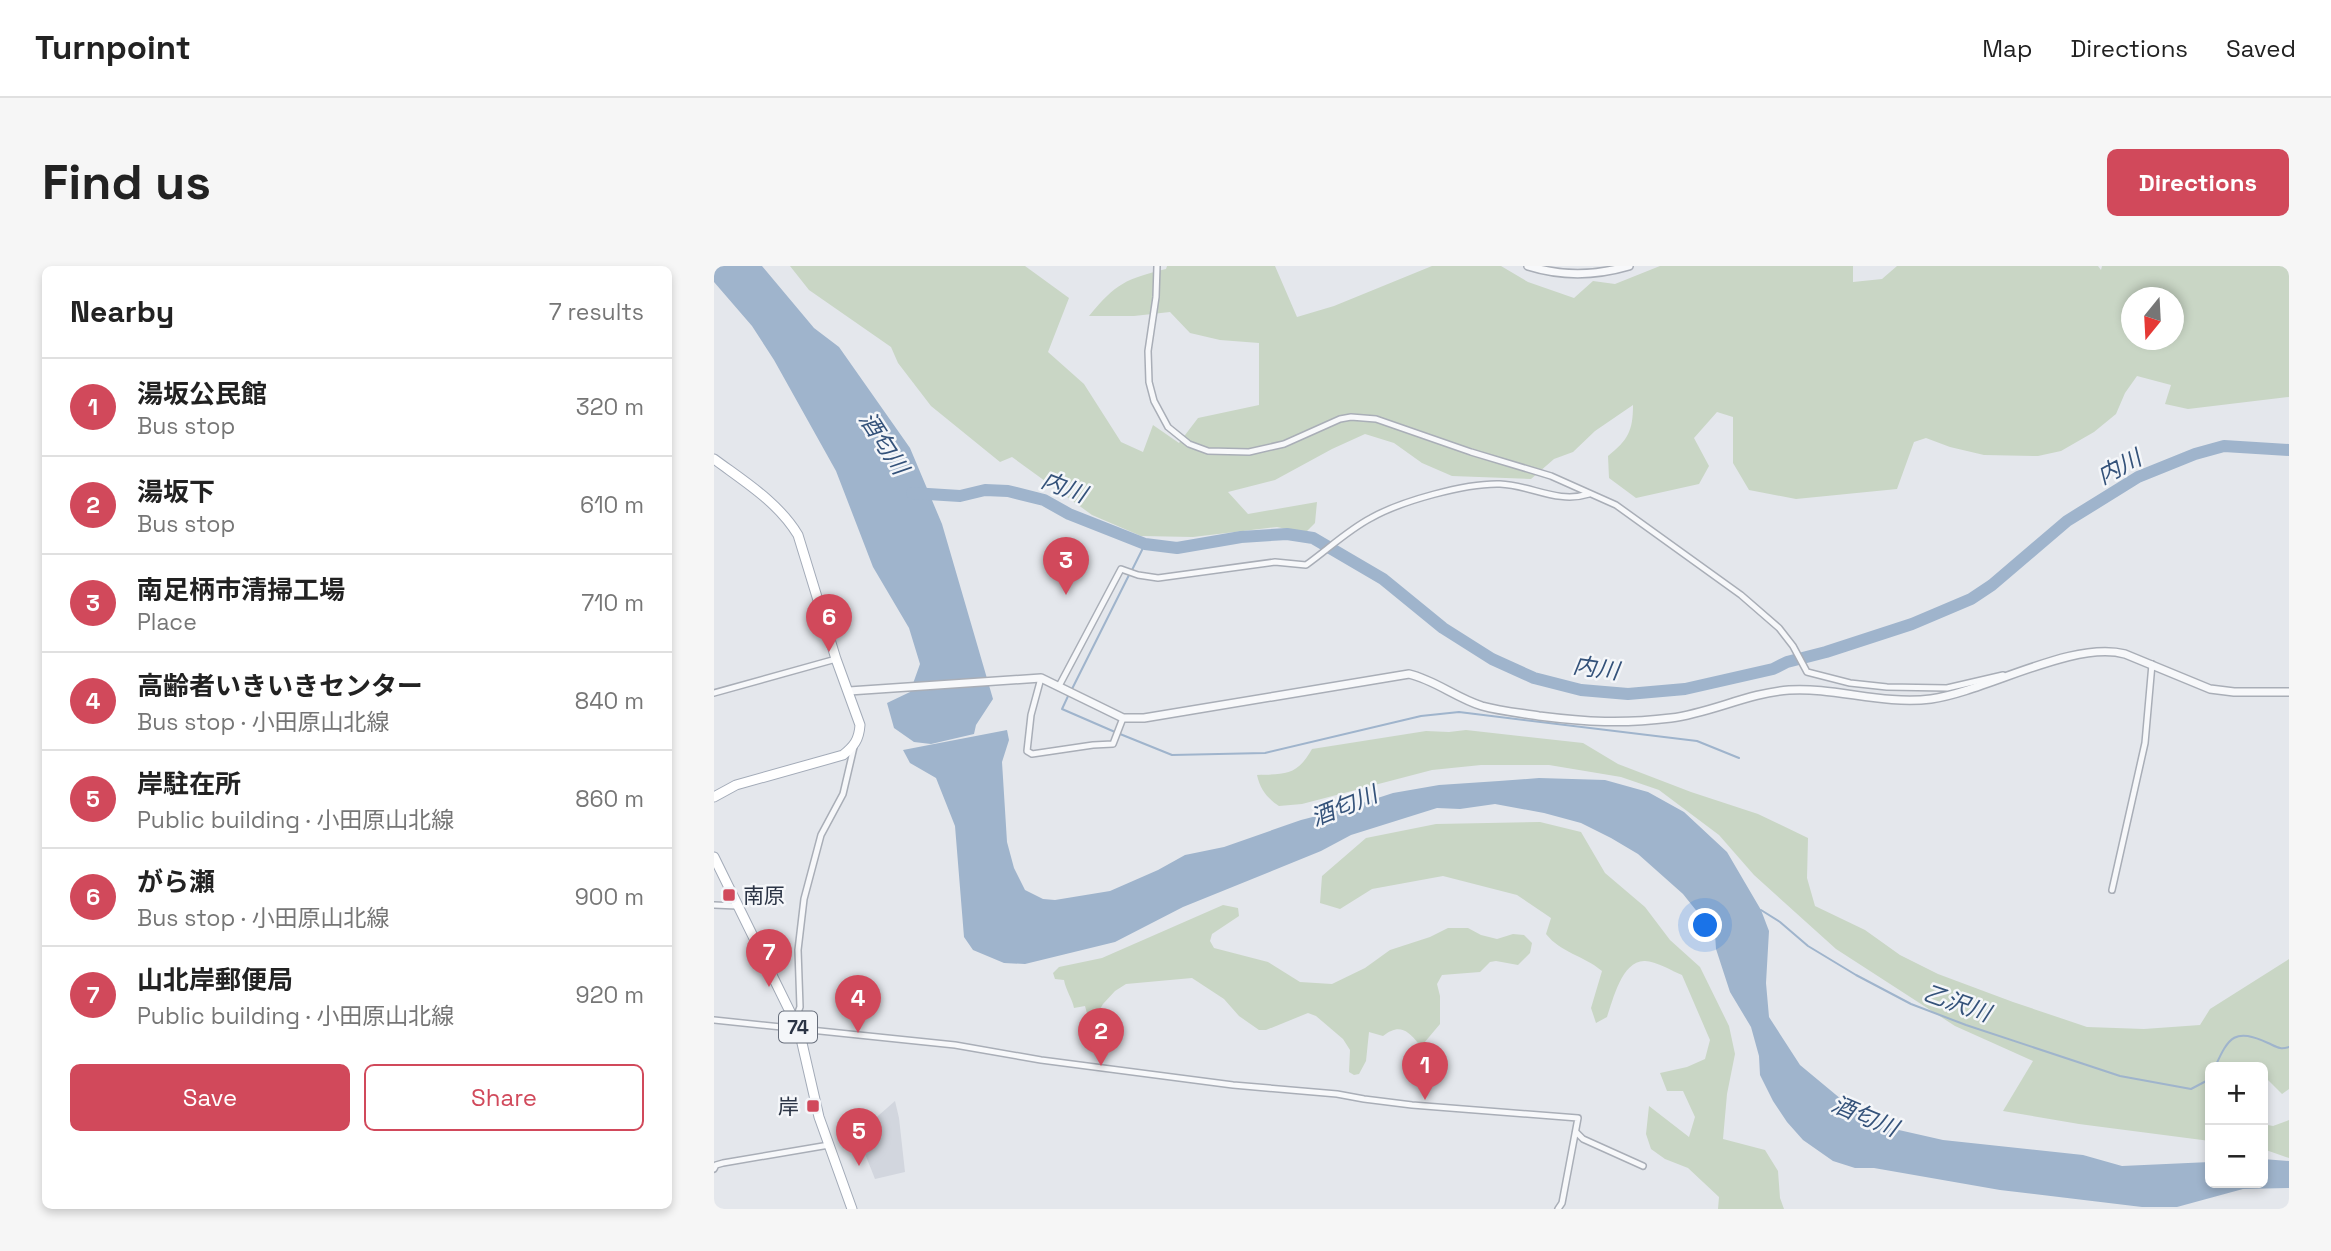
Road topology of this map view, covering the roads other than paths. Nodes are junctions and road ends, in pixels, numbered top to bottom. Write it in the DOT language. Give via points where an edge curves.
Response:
graph roads {
  1 [pos="1157,266"];
  2 [pos="1528,266"];
  3 [pos="1629,266"];
  4 [pos="714,459"];
  5 [pos="1589,494"];
  6 [pos="836,659"];
  7 [pos="2152,664"];
  8 [pos="2007,677"];
  9 [pos="1041,680"];
  10 [pos="1059,686"];
  11 [pos="849,691"];
  12 [pos="2289,692"];
  13 [pos="714,693"];
  14 [pos="1122,721"];
  15 [pos="855,745"];
  16 [pos="714,797"];
  17 [pos="714,857"];
  18 [pos="2112,890"];
  19 [pos="714,905"];
  20 [pos="737,906"];
  21 [pos="714,1020"];
  22 [pos="797,1025"];
  23 [pos="1576,1132"];
  24 [pos="829,1145"];
  25 [pos="1643,1166"];
  26 [pos="714,1169"];
  27 [pos="852,1209"];
  28 [pos="1558,1209"];
  1 -- 5 [label="street" via="1147,351 1149,382 1168,427 1189,444 1208,451 1249,452 1284,444 1340,419 1376,419 1551,476"];
  2 -- 3 [label="street" via="1560,274"];
  4 -- 6 [label="main road" via="767,499 798,535"];
  5 -- 8 [label="street" via="1616,505 1771,619 1807,672 1850,684 1887,687 1947,688"];
  5 -- 10 [label="street" via="1555,497 1500,484 1462,488 1371,518 1306,565 1275,562 1158,578 1121,569"];
  6 -- 11 [label="main road"];
  6 -- 13 [label="street"];
  7 -- 8 [label="street" via="2098,651"];
  7 -- 12 [label="street" via="2210,689"];
  7 -- 18 [label="street" via="2145,743"];
  8 -- 14 [label="street" via="1928,699 1901,701 1789,690 1674,718 1597,723 1480,705 1422,677 1398,675"];
  9 -- 10 [label="street"];
  9 -- 11 [label="street"];
  9 -- 14 [label="street" via="1031,715 1027,751 1032,754 1113,744"];
  10 -- 14 [label="street"];
  11 -- 15 [label="main road" via="860,725"];
  15 -- 16 [label="main road" via="843,755 736,785"];
  15 -- 22 [label="street" via="843,794 821,835 804,899"];
  17 -- 20 [label="main road, 74"];
  19 -- 20 [label="street"];
  20 -- 22 [label="main road, 74"];
  21 -- 22 [label="street"];
  22 -- 23 [label="street" via="1233,1085 1578,1118"];
  22 -- 24 [label="main road, 74"];
  23 -- 25 [label="street"];
  23 -- 28 [label="street"];
  24 -- 26 [label="street" via="716,1165"];
  24 -- 27 [label="main road, 74"];
}
